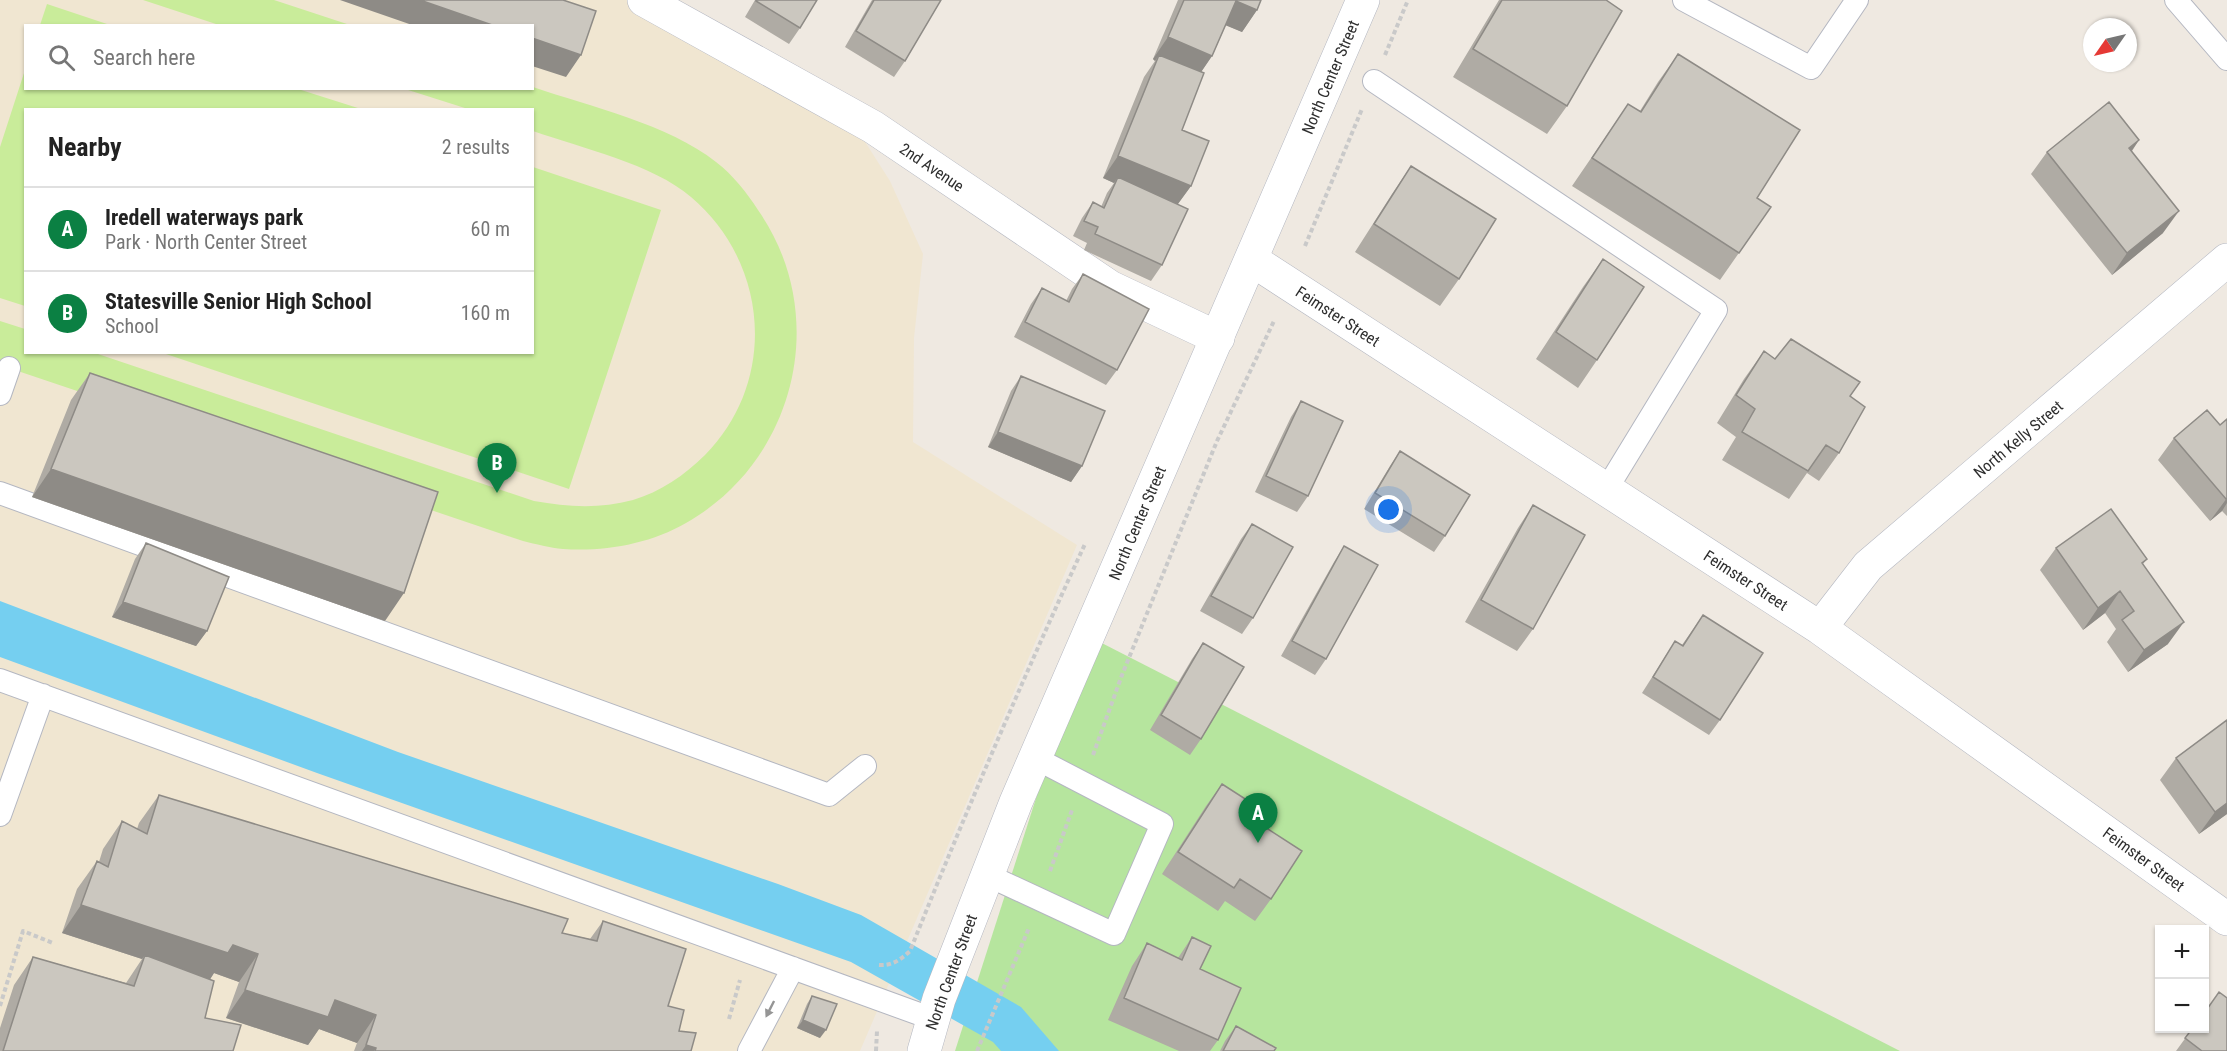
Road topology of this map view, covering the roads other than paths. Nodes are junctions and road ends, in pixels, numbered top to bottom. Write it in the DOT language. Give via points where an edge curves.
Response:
graph roads {
  1 [pos="645,0"];
  2 [pos="1363,0"];
  3 [pos="1684,0"];
  4 [pos="1857,0"];
  5 [pos="2176,0"];
  6 [pos="2227,59"];
  7 [pos="1374,81"];
  8 [pos="1252,260"];
  9 [pos="2227,260"];
  10 [pos="1218,338"];
  11 [pos="9,368"];
  12 [pos="0,394"];
  13 [pos="1606,490"];
  14 [pos="0,493"];
  15 [pos="1820,628"];
  16 [pos="0,680"];
  17 [pos="43,695"];
  18 [pos="1035,758"];
  19 [pos="865,766"];
  20 [pos="0,815"];
  21 [pos="987,875"];
  22 [pos="2227,919"];
  23 [pos="793,968"];
  24 [pos="933,1019"];
  25 [pos="749,1051"];
  26 [pos="924,1051"];
  1 -- 10 [label="street, 2nd Avenue" via="873,127 1110,287"];
  2 -- 8 [label="street, North Center Street"];
  3 -- 4 [label="lane" via="1811,68"];
  5 -- 6 [label="lane"];
  7 -- 13 [label="lane" via="1716,310"];
  8 -- 10 [label="street, North Center Street"];
  8 -- 13 [label="street, Feimster Street"];
  9 -- 15 [label="street, North Kelly Street" via="1868,566"];
  10 -- 18 [label="street, North Center Street"];
  11 -- 12 [label="lane"];
  13 -- 15 [label="street, Feimster Street"];
  14 -- 19 [label="lane" via="828,795"];
  15 -- 22 [label="street, Feimster Street"];
  16 -- 17 [label="lane"];
  17 -- 20 [label="lane"];
  17 -- 23 [label="lane"];
  18 -- 21 [label="street, North Center Street"];
  18 -- 21 [label="lane" via="1162,824 1114,934"];
  21 -- 24 [label="street, North Center Street"];
  23 -- 24 [label="lane"];
  23 -- 25 [label="lane, one-way"];
  24 -- 26 [label="street, North Center Street"];
}
